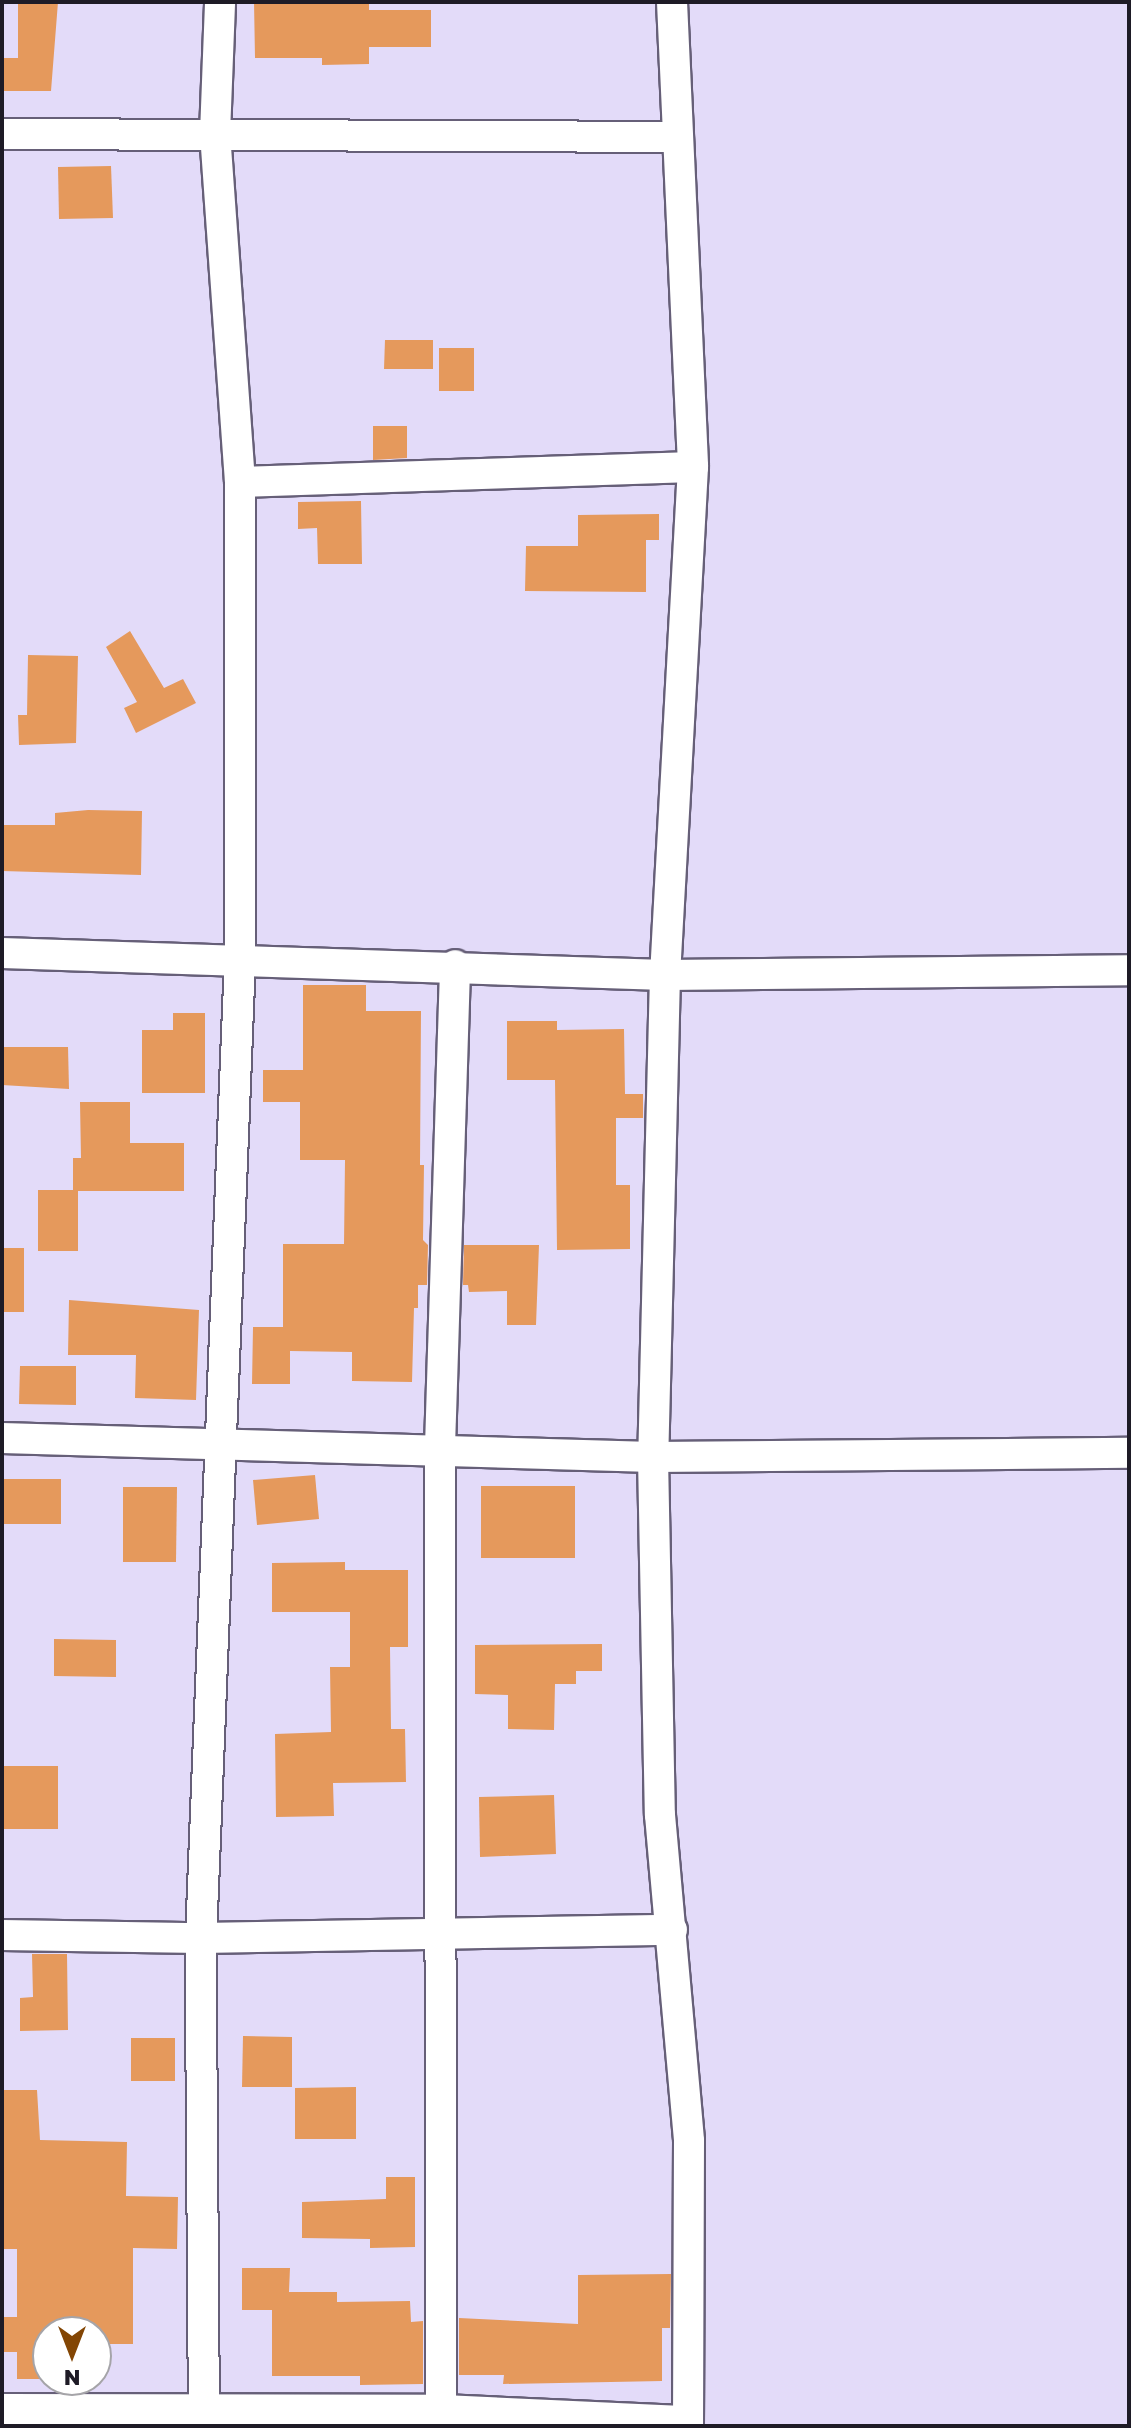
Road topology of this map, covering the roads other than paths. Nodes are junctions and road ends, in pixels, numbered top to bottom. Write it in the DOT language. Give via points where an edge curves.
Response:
graph roads {
  1 [pos="220,2"];
  2 [pos="672,2"];
  3 [pos="2,134"];
  4 [pos="215,134"];
  5 [pos="677,137"];
  6 [pos="693,467"];
  7 [pos="240,482"];
  8 [pos="2,953"];
  9 [pos="240,957"];
  10 [pos="455,965"];
  11 [pos="1129,970"];
  12 [pos="665,975"];
  13 [pos="2,1438"];
  14 [pos="219,1446"];
  15 [pos="440,1447"];
  16 [pos="1129,1453"];
  17 [pos="653,1457"];
  18 [pos="672,1930"];
  19 [pos="2,1935"];
  20 [pos="438,1936"];
  21 [pos="201,1938"];
  22 [pos="2,2409"];
  23 [pos="204,2417"];
  24 [pos="442,2418"];
  25 [pos="688,2424"];
  1 -- 4 [label="street"];
  2 -- 5 [label="street"];
  3 -- 4 [label="street"];
  4 -- 5 [label="street"];
  4 -- 7 [label="street"];
  5 -- 6 [label="street"];
  6 -- 7 [label="street"];
  6 -- 12 [label="street"];
  7 -- 9 [label="street"];
  8 -- 9 [label="street"];
  9 -- 10 [label="street"];
  9 -- 14 [label="street"];
  10 -- 12 [label="street"];
  10 -- 15 [label="street"];
  11 -- 12 [label="street"];
  12 -- 17 [label="street"];
  13 -- 14 [label="street"];
  14 -- 15 [label="street"];
  14 -- 21 [label="street"];
  15 -- 17 [label="street"];
  15 -- 20 [label="street"];
  16 -- 17 [label="street"];
  17 -- 18 [label="street" via="660,1815"];
  18 -- 20 [label="street"];
  18 -- 25 [label="street" via="689,2141"];
  19 -- 21 [label="street"];
  20 -- 21 [label="street"];
  20 -- 24 [label="street"];
  21 -- 23 [label="street"];
  22 -- 23 [label="street"];
  23 -- 24 [label="street"];
  24 -- 25 [label="street"];
}
